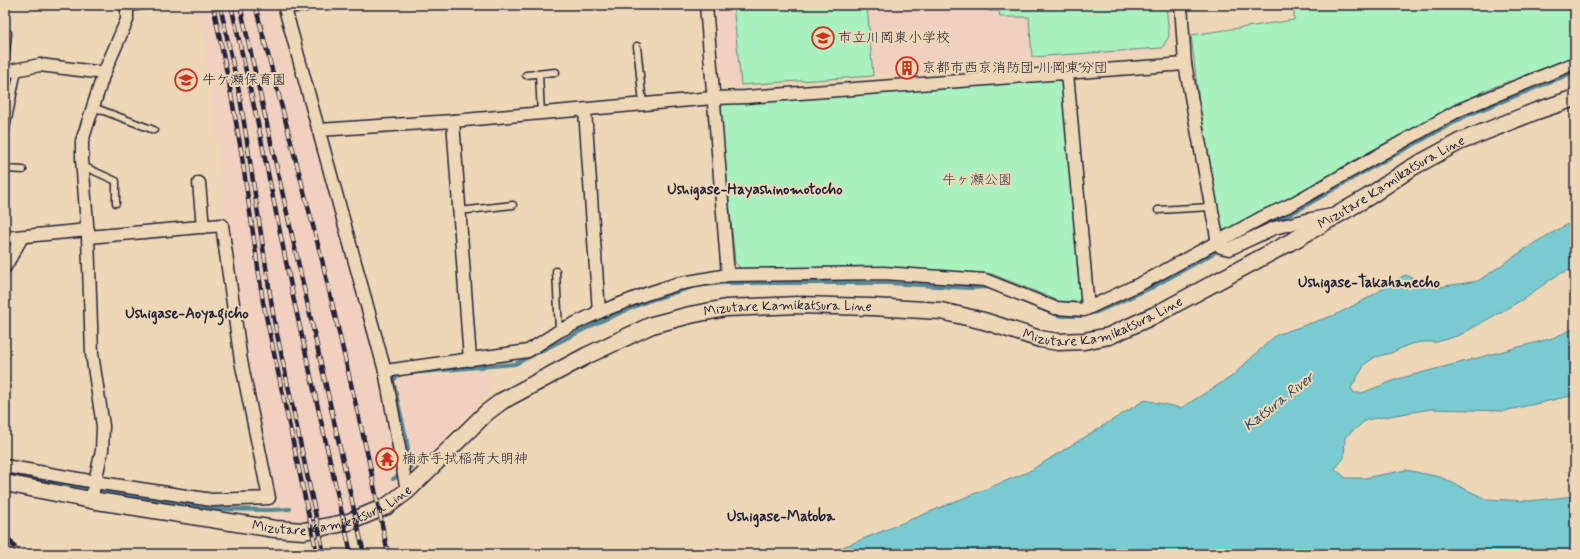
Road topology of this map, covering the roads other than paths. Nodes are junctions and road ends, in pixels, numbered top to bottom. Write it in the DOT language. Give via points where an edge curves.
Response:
graph roads {
  1 [pos="151,5"];
  2 [pos="306,5"];
  3 [pos="706,5"];
  4 [pos="1181,5"];
  5 [pos="284,6"];
  6 [pos="127,7"];
  7 [pos="8,33"];
  8 [pos="636,46"];
  9 [pos="1575,63"];
  10 [pos="5,64"];
  11 [pos="1185,64"];
  12 [pos="18,70"];
  13 [pos="5,72"];
  14 [pos="556,72"];
  15 [pos="1068,73"];
  16 [pos="104,74"];
  17 [pos="539,74"];
  18 [pos="526,75"];
  19 [pos="713,98"];
  20 [pos="1575,98"];
  21 [pos="643,104"];
  22 [pos="93,107"];
  23 [pos="585,110"];
  24 [pos="541,114"];
  25 [pos="453,121"];
  26 [pos="154,130"];
  27 [pos="319,130"];
  28 [pos="5,134"];
  29 [pos="83,166"];
  30 [pos="5,170"];
  31 [pos="23,170"];
  32 [pos="199,183"];
  33 [pos="116,203"];
  34 [pos="513,205"];
  35 [pos="1211,207"];
  36 [pos="1158,210"];
  37 [pos="459,211"];
  38 [pos="1337,214"];
  39 [pos="203,227"];
  40 [pos="88,234"];
  41 [pos="22,236"];
  42 [pos="5,238"];
  43 [pos="1222,246"];
  44 [pos="5,267"];
  45 [pos="556,271"];
  46 [pos="728,275"];
  47 [pos="1088,308"];
  48 [pos="599,312"];
  49 [pos="559,332"];
  50 [pos="470,360"];
  51 [pos="385,371"];
  52 [pos="5,466"];
  53 [pos="405,480"];
  54 [pos="5,483"];
  55 [pos="95,483"];
  56 [pos="92,498"];
  1 -- 6 [label="lane"];
  2 -- 5 [label="street"];
  3 -- 19 [label="street"];
  4 -- 11 [label="street"];
  5 -- 27 [label="street"];
  6 -- 16 [label="street" via="127,20"];
  7 -- 10 [label="lane"];
  8 -- 21 [label="lane"];
  9 -- 43 [label="street" via="1459,110 1290,205 1263,217"];
  11 -- 15 [label="street"];
  11 -- 35 [label="street"];
  12 -- 13 [label="street"];
  12 -- 16 [label="street" via="40,65"];
  12 -- 28 [label="lane"];
  14 -- 17 [label="lane"];
  15 -- 19 [label="street"];
  15 -- 47 [label="street"];
  16 -- 22 [label="street"];
  17 -- 18 [label="lane"];
  17 -- 24 [label="lane"];
  19 -- 21 [label="street"];
  19 -- 46 [label="street"];
  20 -- 38 [label="main road, Mizutare Kamikatsura Line" via="1459,142 1411,168"];
  21 -- 23 [label="street"];
  22 -- 26 [label="lane"];
  22 -- 29 [label="street" via="82,141"];
  23 -- 24 [label="street"];
  23 -- 48 [label="street"];
  24 -- 25 [label="street"];
  25 -- 27 [label="street"];
  25 -- 37 [label="street"];
  27 -- 51 [label="street"];
  29 -- 33 [label="lane" via="116,181"];
  29 -- 40 [label="street"];
  30 -- 31 [label="lane"];
  32 -- 39 [label="street"];
  34 -- 37 [label="lane"];
  35 -- 36 [label="lane"];
  35 -- 43 [label="street"];
  37 -- 50 [label="street"];
  38 -- 43 [label="street" via="1274,228"];
  38 -- 53 [label="main road, Mizutare Kamikatsura Line" via="1155,315 1109,336 1084,341 1058,342 948,313 872,306 798,305 726,308 652,325 588,355 502,401"];
  39 -- 40 [label="street"];
  39 -- 55 [label="street" via="222,225 241,361 269,498 212,500"];
  40 -- 41 [label="street"];
  40 -- 55 [label="street" via="92,354 103,426 102,450"];
  41 -- 42 [label="street"];
  41 -- 44 [label="street"];
  43 -- 47 [label="street"];
  45 -- 49 [label="lane"];
  46 -- 47 [label="street" via="875,273 985,280 1055,308"];
  46 -- 48 [label="street" via="677,284"];
  48 -- 49 [label="street"];
  49 -- 50 [label="street" via="528,351"];
  50 -- 51 [label="street"];
  51 -- 53 [label="street"];
  52 -- 55 [label="street"];
  53 -- 56 [label="main road, Mizutare Kamikatsura Line" via="387,506 349,522 304,531 275,529"];
  54 -- 56 [label="main road, Mizutare Kamikatsura Line"];
  55 -- 56 [label="street"];
}
